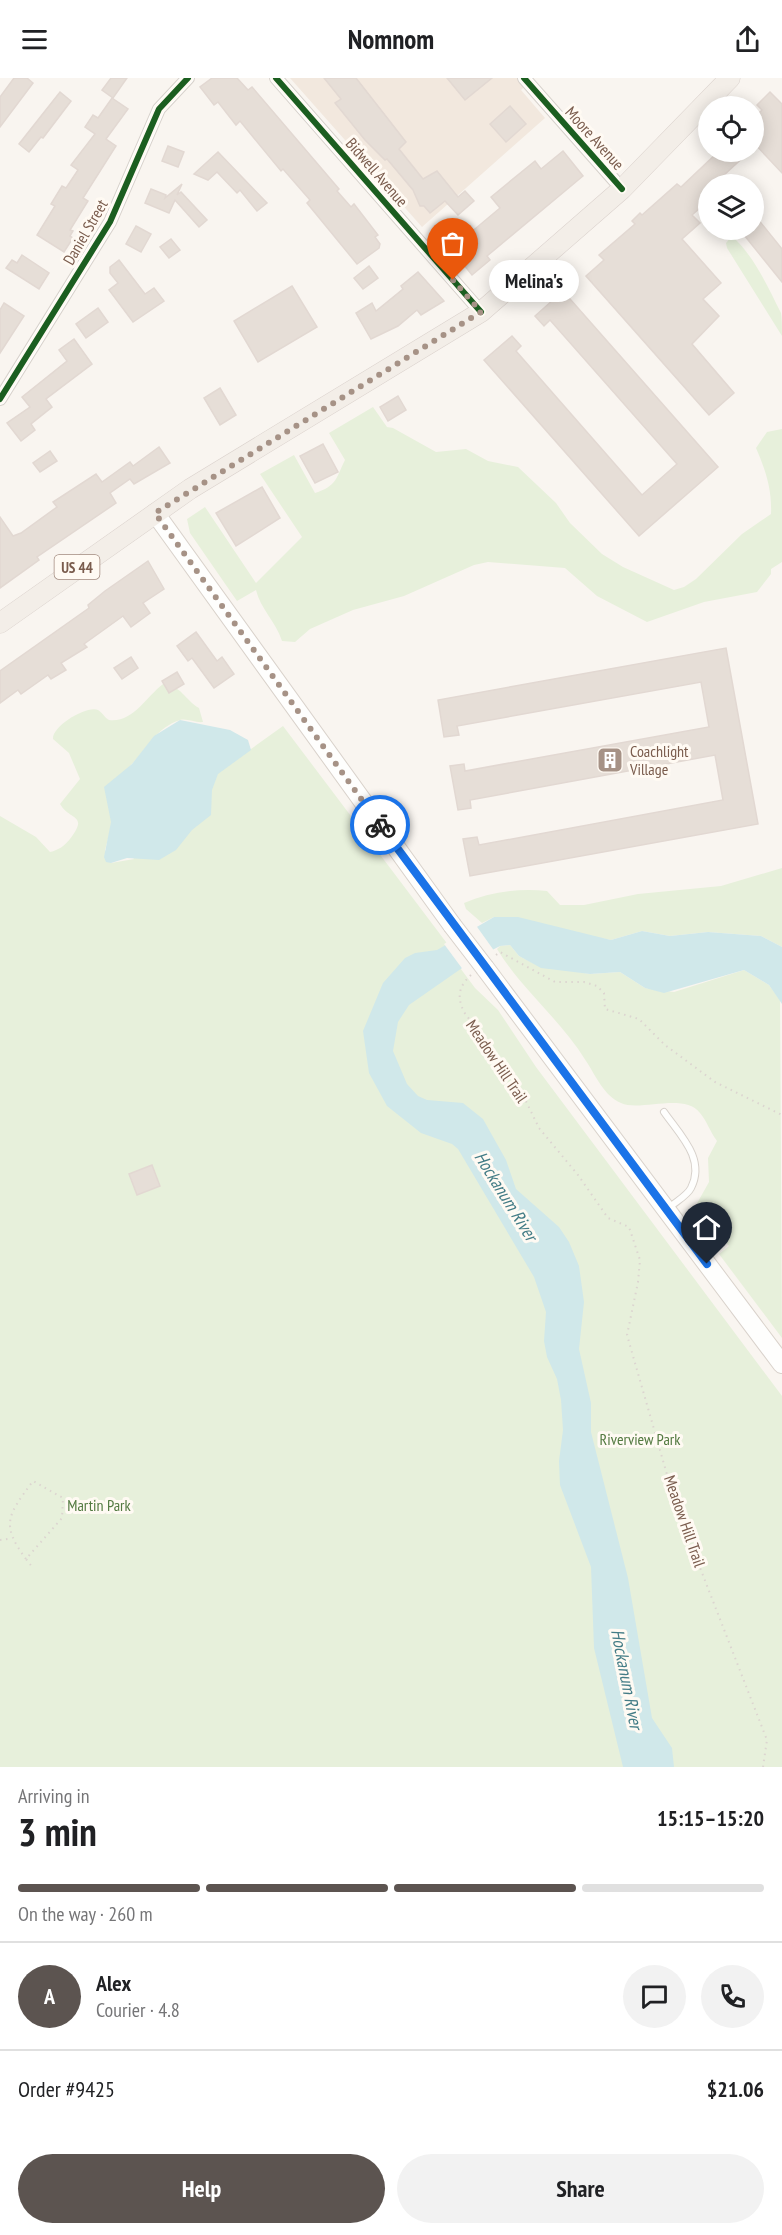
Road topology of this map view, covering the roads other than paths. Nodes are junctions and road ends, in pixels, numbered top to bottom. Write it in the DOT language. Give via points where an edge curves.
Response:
graph roads {
  1 [pos="188,78"];
  2 [pos="276,78"];
  3 [pos="524,78"];
  4 [pos="730,78"];
  5 [pos="622,189"];
  6 [pos="481,312"];
  7 [pos="0,399"];
  8 [pos="155,513"];
  9 [pos="0,622"];
  10 [pos="664,1112"];
  11 [pos="666,1210"];
  12 [pos="782,1364"];
  1 -- 7 [label="street, Daniel Street" via="159,109 110,222"];
  2 -- 6 [label="street, Bidwell Avenue"];
  3 -- 5 [label="street, Moore Avenue"];
  4 -- 5 [label="main road, US 44"];
  5 -- 6 [label="main road, US 44"];
  6 -- 8 [label="main road, US 44"];
  8 -- 9 [label="main road, US 44"];
  8 -- 11 [label="main road, bridge" via="480,969"];
  10 -- 11 [label="lane" via="694,1154 697,1166 690,1190"];
  11 -- 12 [label="main road"];
}
